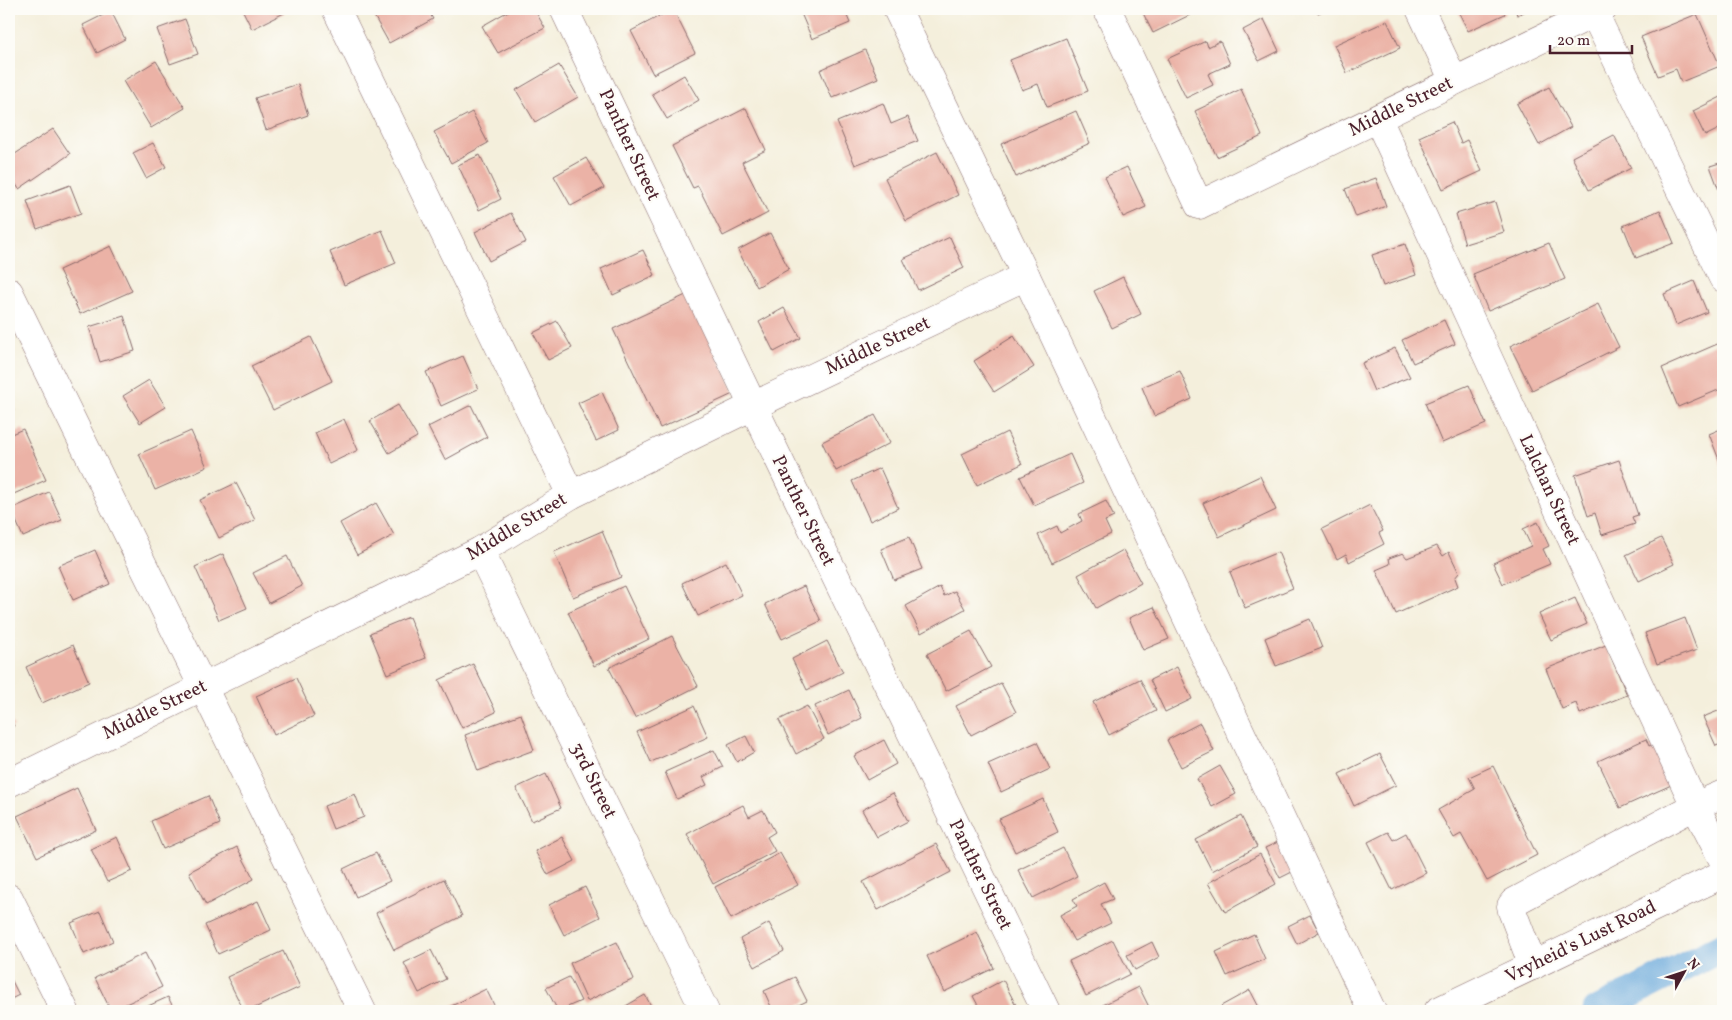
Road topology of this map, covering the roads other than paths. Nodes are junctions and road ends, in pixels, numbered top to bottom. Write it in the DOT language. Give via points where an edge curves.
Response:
graph roads {
  1 [pos="336,9"];
  2 [pos="564,9"];
  3 [pos="897,9"];
  4 [pos="1107,9"];
  5 [pos="1420,9"];
  6 [pos="1599,11"];
  7 [pos="1454,81"];
  8 [pos="1378,118"];
  9 [pos="1026,276"];
  10 [pos="1723,278"];
  11 [pos="9,292"];
  12 [pos="753,406"];
  13 [pos="571,495"];
  14 [pos="480,551"];
  15 [pos="202,686"];
  16 [pos="9,783"];
  17 [pos="1723,794"];
  18 [pos="1695,806"];
  19 [pos="1723,860"];
  20 [pos="1723,874"];
  21 [pos="9,898"];
  22 [pos="1533,966"];
  23 [pos="65,1011"];
  24 [pos="362,1011"];
  25 [pos="705,1011"];
  26 [pos="1046,1011"];
  27 [pos="1372,1011"];
  28 [pos="1438,1011"];
  1 -- 13 [label="street"];
  2 -- 12 [label="street, Panther Street"];
  3 -- 9 [label="street"];
  4 -- 8 [label="street, Middle Street" via="1199,205"];
  5 -- 7 [label="street"];
  6 -- 7 [label="street, Middle Street"];
  6 -- 10 [label="street"];
  7 -- 8 [label="street, Middle Street"];
  8 -- 18 [label="street, Lalchan Street"];
  9 -- 12 [label="street, Middle Street"];
  9 -- 27 [label="street"];
  11 -- 15 [label="street"];
  12 -- 13 [label="street, Middle Street"];
  12 -- 26 [label="street, Panther Street"];
  13 -- 14 [label="street, Middle Street"];
  14 -- 15 [label="street, Middle Street"];
  14 -- 25 [label="street, 3rd Street"];
  15 -- 16 [label="street, Middle Street"];
  15 -- 24 [label="street"];
  17 -- 18 [label="street"];
  18 -- 19 [label="street, Lalchan Street"];
  18 -- 22 [label="street" via="1514,902 1512,911"];
  20 -- 22 [label="street, Vryheid's Lust Road"];
  21 -- 23 [label="street"];
  22 -- 28 [label="street, Vryheid's Lust Road"];
}
